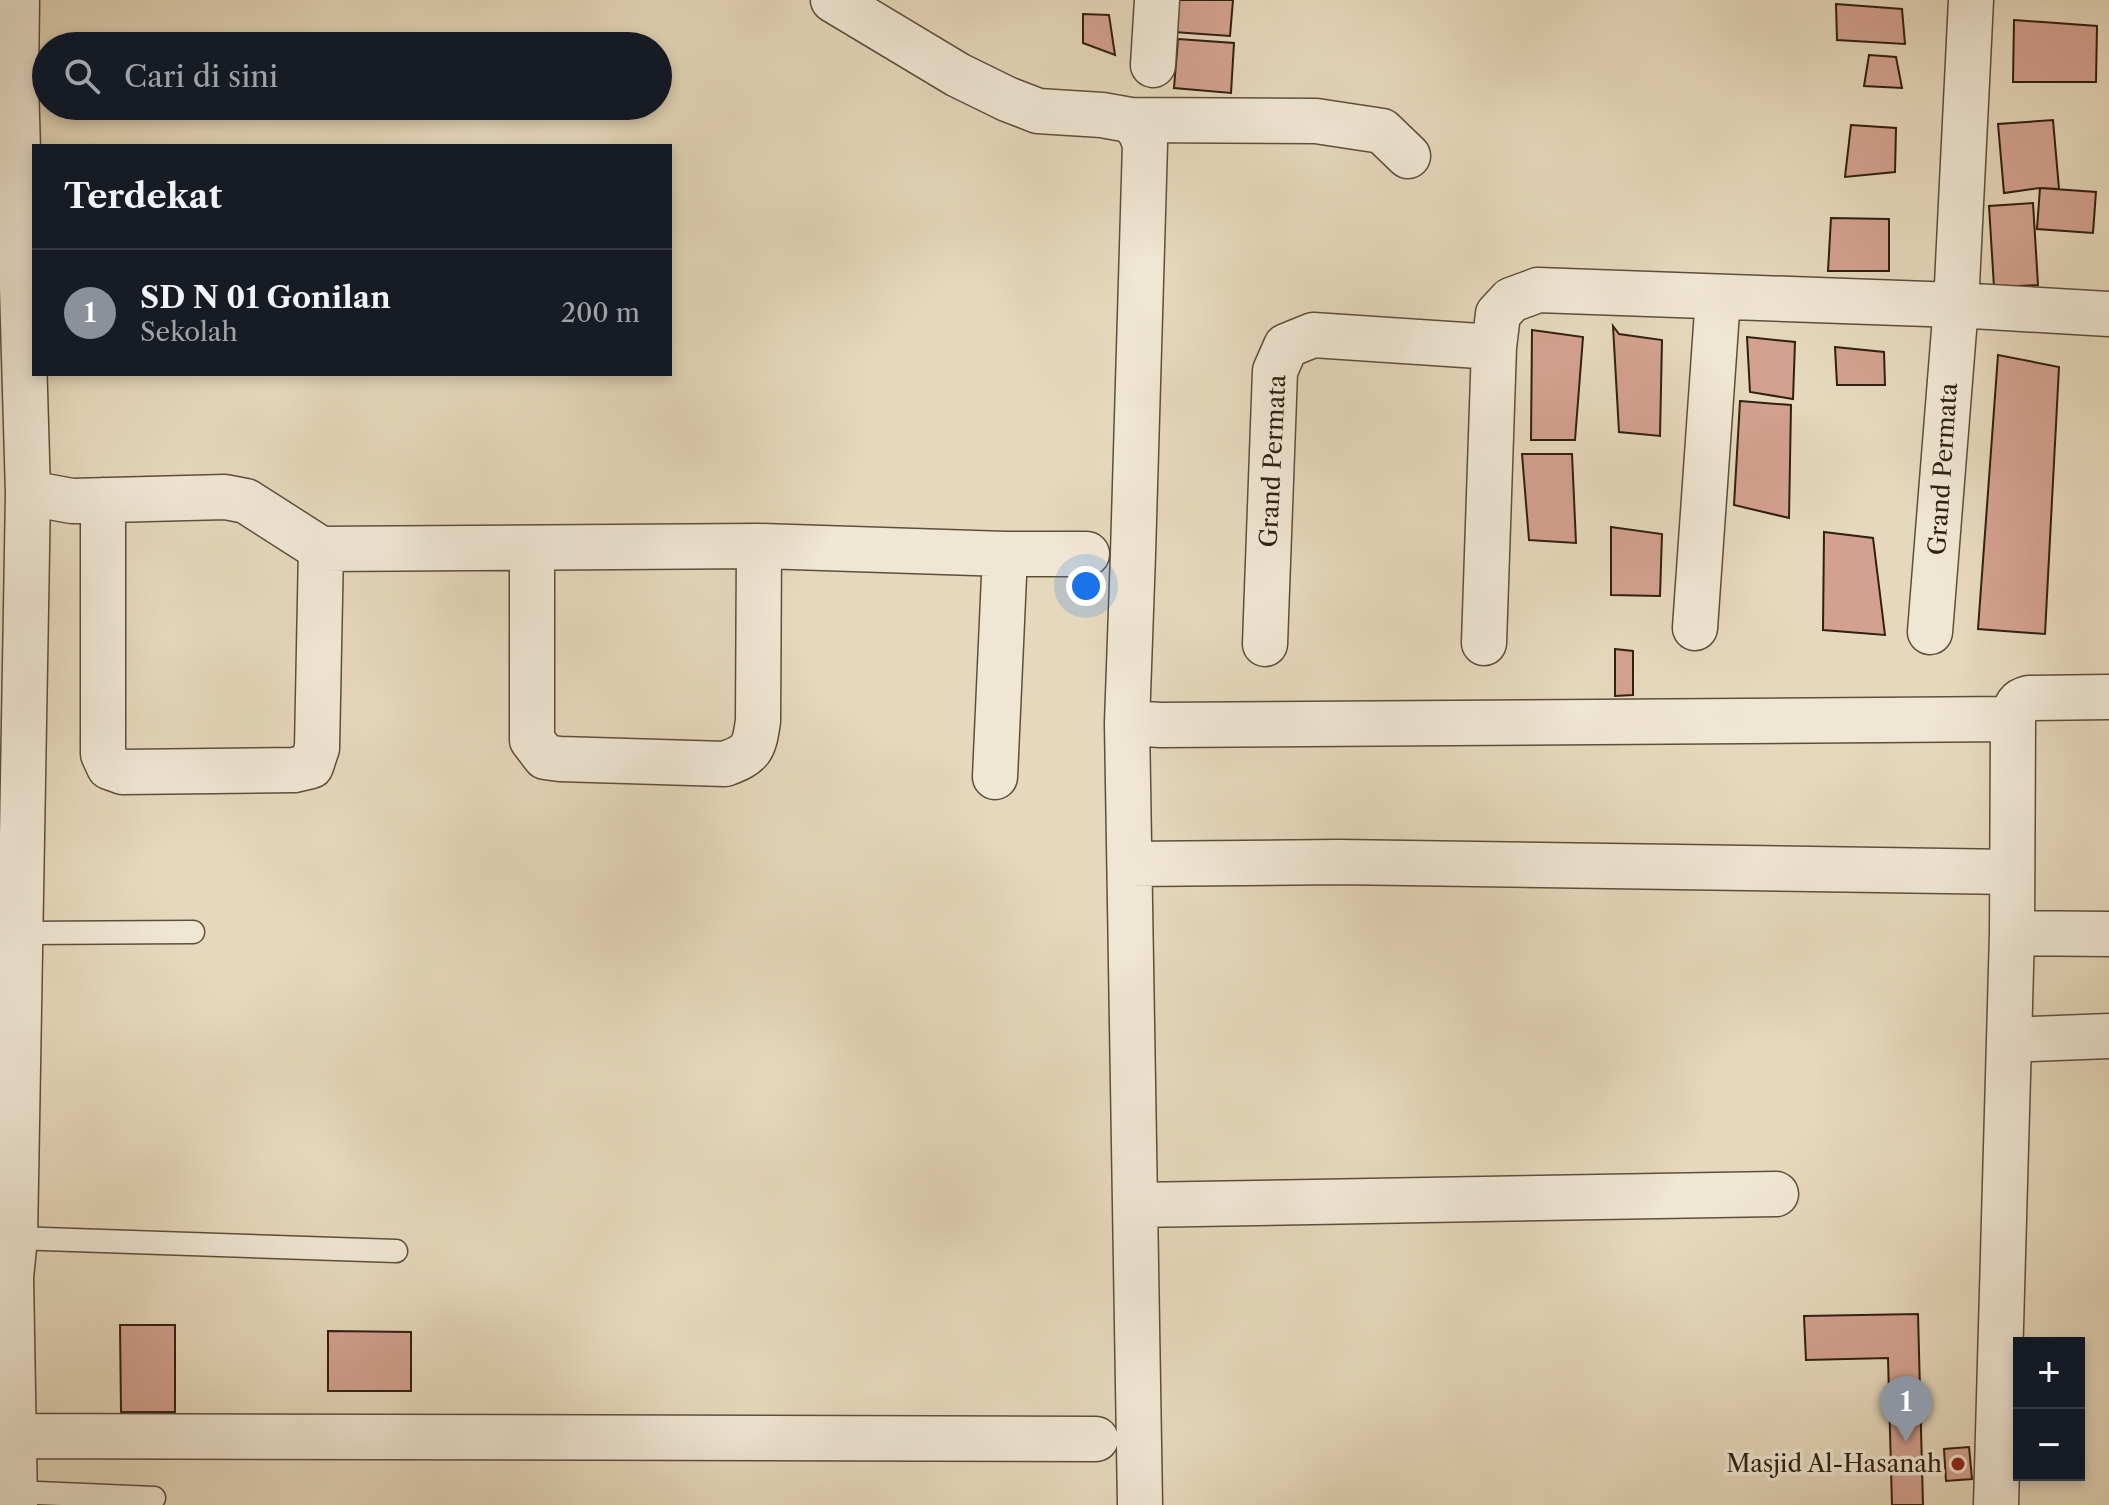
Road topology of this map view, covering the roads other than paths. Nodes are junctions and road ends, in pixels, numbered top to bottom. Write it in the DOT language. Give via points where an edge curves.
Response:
graph roads {
  1 [pos="17,0"];
  2 [pos="833,0"];
  3 [pos="1157,0"];
  4 [pos="1971,0"];
  5 [pos="1153,65"];
  6 [pos="1130,120"];
  7 [pos="1408,156"];
  8 [pos="10,215"];
  9 [pos="1718,297"];
  10 [pos="1956,305"];
  11 [pos="2109,314"];
  12 [pos="1494,347"];
  13 [pos="28,493"];
  14 [pos="103,500"];
  15 [pos="759,546"];
  16 [pos="321,549"];
  17 [pos="532,549"];
  18 [pos="1005,554"];
  19 [pos="1087,554"];
  20 [pos="13,592"];
  21 [pos="1695,628"];
  22 [pos="1930,632"];
  23 [pos="1484,643"];
  24 [pos="1265,644"];
  25 [pos="2109,697"];
  26 [pos="2013,719"];
  27 [pos="1127,723"];
  28 [pos="995,777"];
  29 [pos="11,862"];
  30 [pos="1130,864"];
  31 [pos="2012,872"];
  32 [pos="193,932"];
  33 [pos="21,933"];
  34 [pos="2012,933"];
  35 [pos="2109,934"];
  36 [pos="2109,1036"];
  37 [pos="2009,1040"];
  38 [pos="1776,1194"];
  39 [pos="1135,1205"];
  40 [pos="396,1251"];
  41 [pos="9,1265"];
  42 [pos="15,1436"];
  43 [pos="1096,1439"];
  44 [pos="15,1498"];
  45 [pos="154,1498"];
  46 [pos="1140,1505"];
  47 [pos="1996,1505"];
  1 -- 8 [label="street"];
  2 -- 6 [label="street" via="1007,99 1038,111"];
  3 -- 5 [label="street"];
  4 -- 10 [label="street, Grand Permata"];
  6 -- 7 [label="street" via="1316,121 1382,131"];
  6 -- 27 [label="street" via="1145,144"];
  8 -- 13 [label="street"];
  9 -- 10 [label="street"];
  9 -- 12 [label="street" via="1538,290 1511,300 1498,314"];
  9 -- 21 [label="street"];
  10 -- 11 [label="street"];
  10 -- 22 [label="street, Grand Permata"];
  12 -- 23 [label="street"];
  12 -- 24 [label="street, Grand Permata" via="1313,335 1286,346 1275,371"];
  13 -- 14 [label="street"];
  13 -- 20 [label="street"];
  14 -- 16 [label="street" via="246,501"];
  14 -- 16 [label="street" via="103,754 109,767 123,772 311,766 317,748"];
  15 -- 17 [label="street"];
  15 -- 17 [label="street" via="755,742 745,757 725,764 545,757 532,740"];
  15 -- 18 [label="street"];
  16 -- 17 [label="street"];
  18 -- 19 [label="street"];
  18 -- 28 [label="street"];
  20 -- 29 [label="street"];
  25 -- 26 [label="street" via="2029,698 2016,704"];
  26 -- 27 [label="street"];
  26 -- 31 [label="street"];
  27 -- 30 [label="street"];
  29 -- 33 [label="street"];
  30 -- 31 [label="street"];
  30 -- 39 [label="street"];
  31 -- 34 [label="street"];
  32 -- 33 [label="lane"];
  33 -- 41 [label="street"];
  34 -- 35 [label="street"];
  34 -- 37 [label="street"];
  36 -- 37 [label="street"];
  37 -- 47 [label="street"];
  38 -- 39 [label="street"];
  39 -- 46 [label="street"];
  40 -- 41 [label="lane"];
  41 -- 42 [label="street"];
  42 -- 43 [label="street"];
  42 -- 44 [label="street"];
  44 -- 45 [label="lane"];
}
